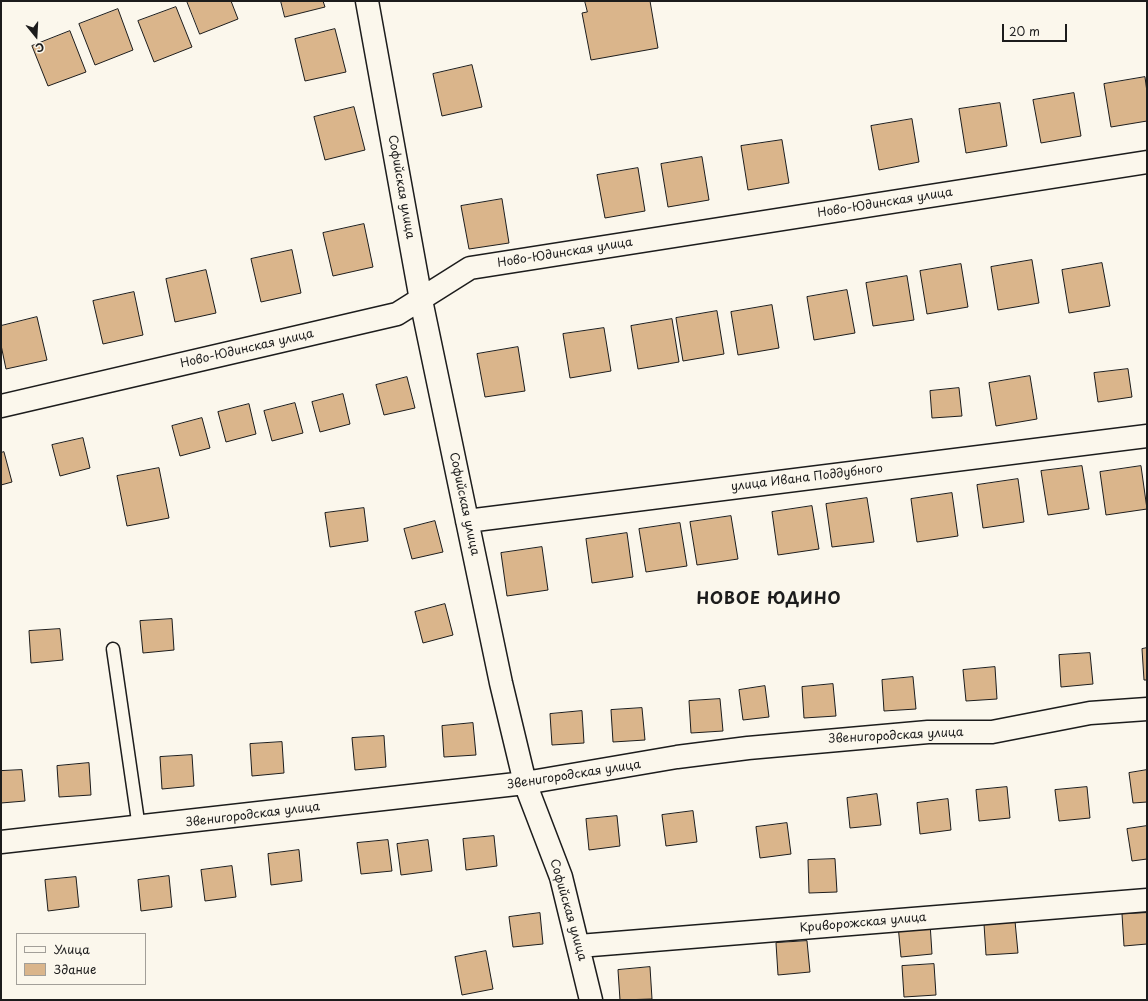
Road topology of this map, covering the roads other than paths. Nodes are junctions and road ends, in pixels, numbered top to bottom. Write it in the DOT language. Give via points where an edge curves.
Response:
graph roads {
  1 [pos="368,1"];
  2 [pos="1147,162"];
  3 [pos="422,300"];
  4 [pos="1,406"];
  5 [pos="1147,436"];
  6 [pos="467,521"];
  7 [pos="113,649"];
  8 [pos="1147,709"];
  9 [pos="525,783"];
  10 [pos="139,828"];
  11 [pos="1,842"];
  12 [pos="1147,900"];
  13 [pos="579,946"];
  14 [pos="591,1000"];
  1 -- 3 [label="street, Софийская улица"];
  2 -- 3 [label="street, Ново-Юдинская улица" via="470,268"];
  3 -- 4 [label="street, Ново-Юдинская улица" via="396,314"];
  3 -- 6 [label="street, Софийская улица"];
  5 -- 6 [label="street, улица Ивана Поддубного"];
  6 -- 9 [label="street, Софийская улица"];
  7 -- 10 [label="lane"];
  8 -- 9 [label="street, Звенигородская улица" via="1090,713 992,732 928,732 748,748 677,757"];
  9 -- 10 [label="street, Звенигородская улица"];
  9 -- 13 [label="street, Софийская улица" via="561,877"];
  10 -- 11 [label="street, Звенигородская улица"];
  12 -- 13 [label="street, Криворожская улица"];
  13 -- 14 [label="street, Софийская улица"];
}
